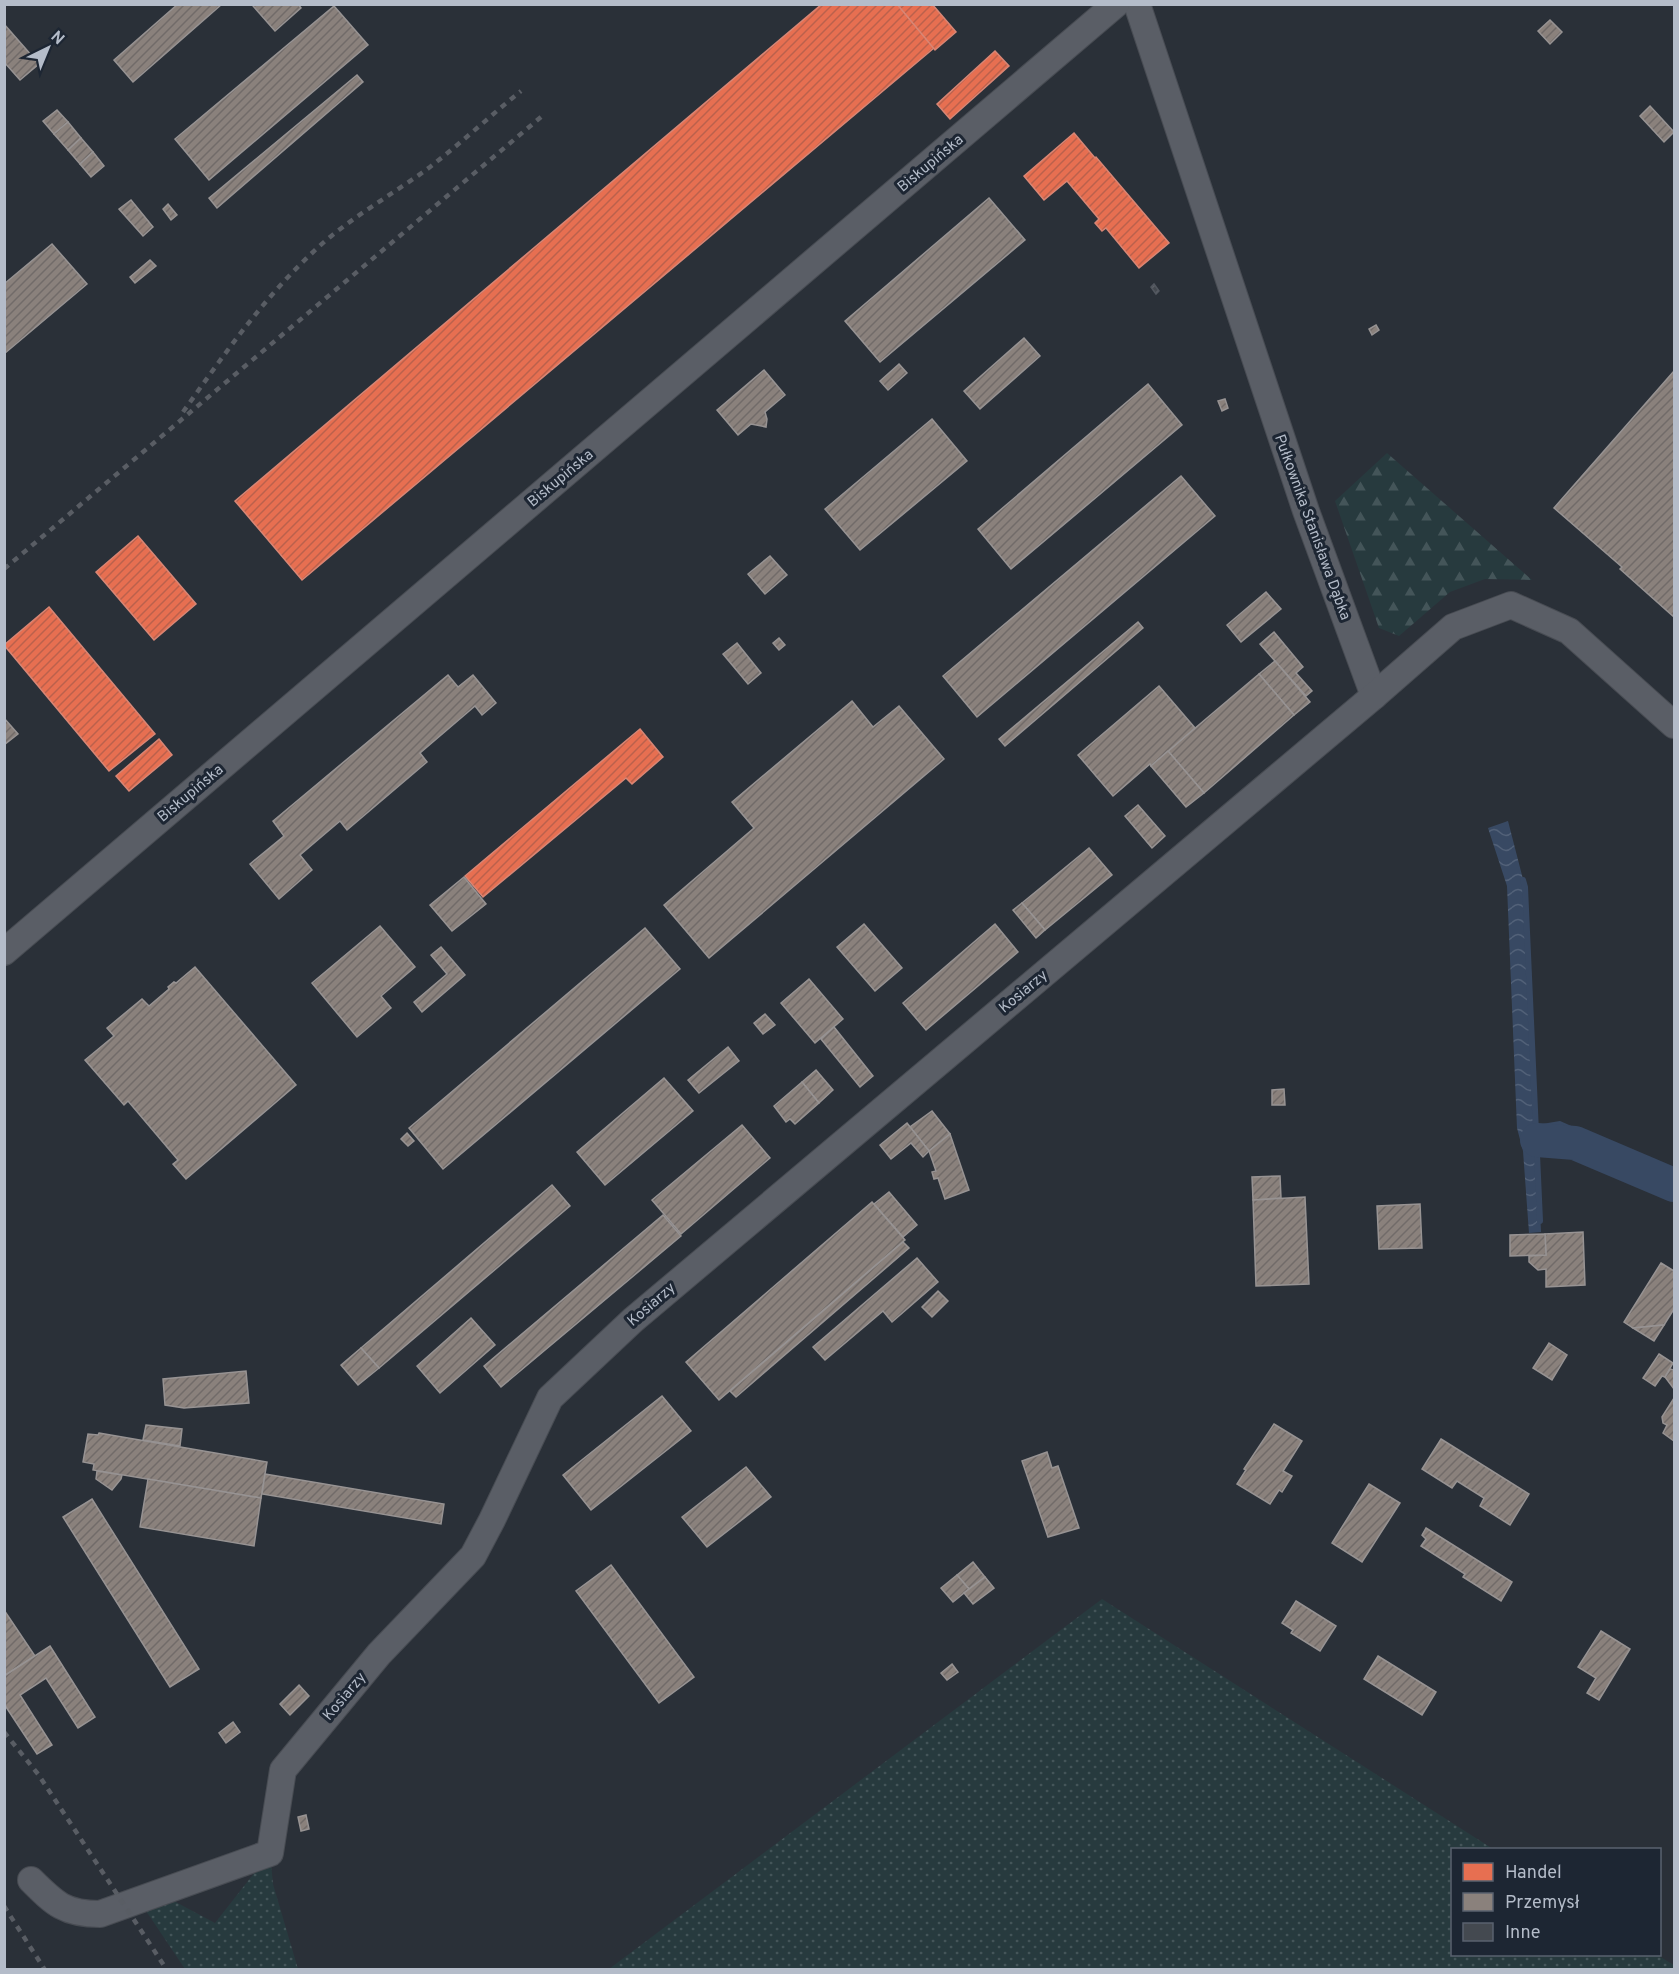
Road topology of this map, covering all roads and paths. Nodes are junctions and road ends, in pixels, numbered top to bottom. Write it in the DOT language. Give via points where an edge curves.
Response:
graph roads {
  1 [pos="1116,4"];
  2 [pos="1137,4"];
  3 [pos="1374,696"];
  4 [pos="1674,725"];
  5 [pos="4,952"];
  6 [pos="31,1880"];
  1 -- 5 [label="street, Biskupińska"];
  2 -- 3 [label="street, Pułkownika Stanisława Dąbka" via="1306,511"];
  3 -- 4 [label="street" via="1453,627 1511,605 1569,631"];
  3 -- 6 [label="street, Kosiarzy" via="633,1320 550,1398 473,1556 379,1654 283,1770 270,1853 100,1914 66,1909"];
}
